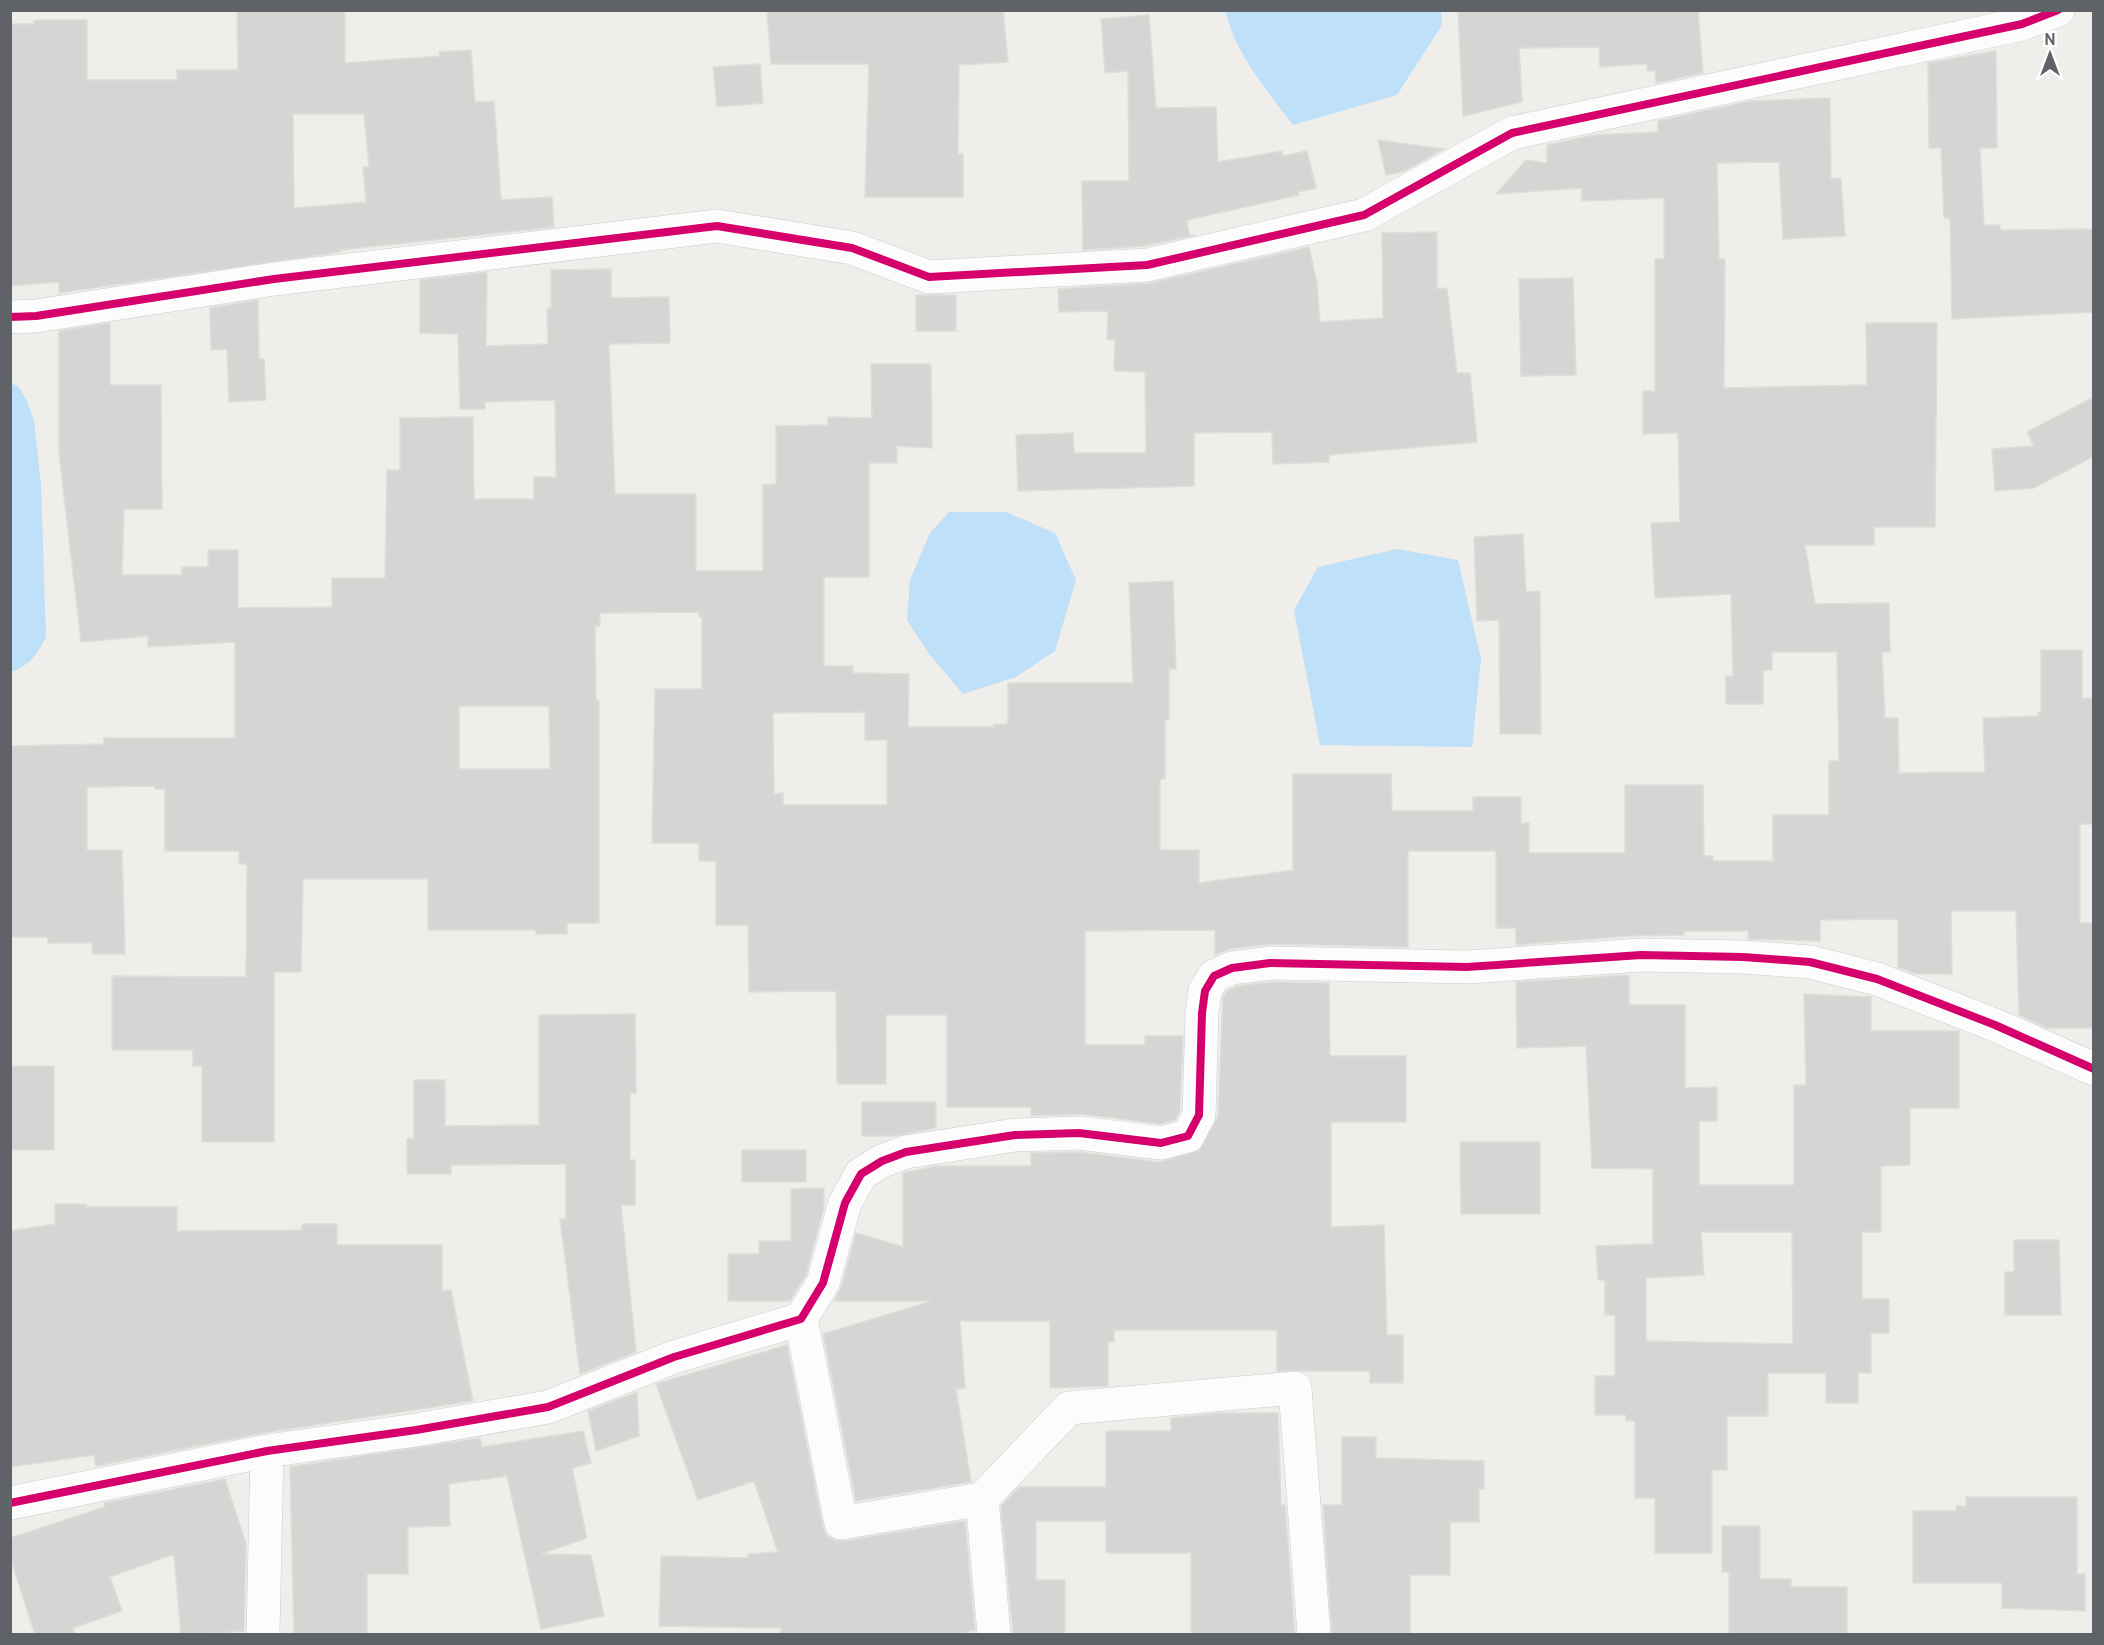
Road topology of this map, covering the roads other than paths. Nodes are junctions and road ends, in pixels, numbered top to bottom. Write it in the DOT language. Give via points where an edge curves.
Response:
graph roads {
  1 [pos="2058,10"];
  2 [pos="10,317"];
  3 [pos="2094,1069"];
  4 [pos="801,1318"];
  5 [pos="267,1451"];
  6 [pos="982,1499"];
  7 [pos="10,1503"];
  8 [pos="263,1635"];
  9 [pos="994,1635"];
  10 [pos="1314,1635"];
  1 -- 2 [label="street" via="2022,24 1512,133 1364,215 1147,265 929,277 852,248 717,226 274,279"];
  3 -- 4 [label="street" via="1877,979 1810,962 1641,955 1467,967 1270,963 1232,968 1214,976 1205,991 1199,1115 1188,1136 1161,1143 1079,1133 1015,1136 906,1152 882,1161 861,1174 845,1203 823,1283"];
  4 -- 5 [label="street" via="674,1357 548,1407"];
  4 -- 6 [label="street" via="841,1522"];
  5 -- 7 [label="street"];
  5 -- 8 [label="street"];
  6 -- 9 [label="street"];
  6 -- 10 [label="street" via="1069,1408 1295,1388"];
}
